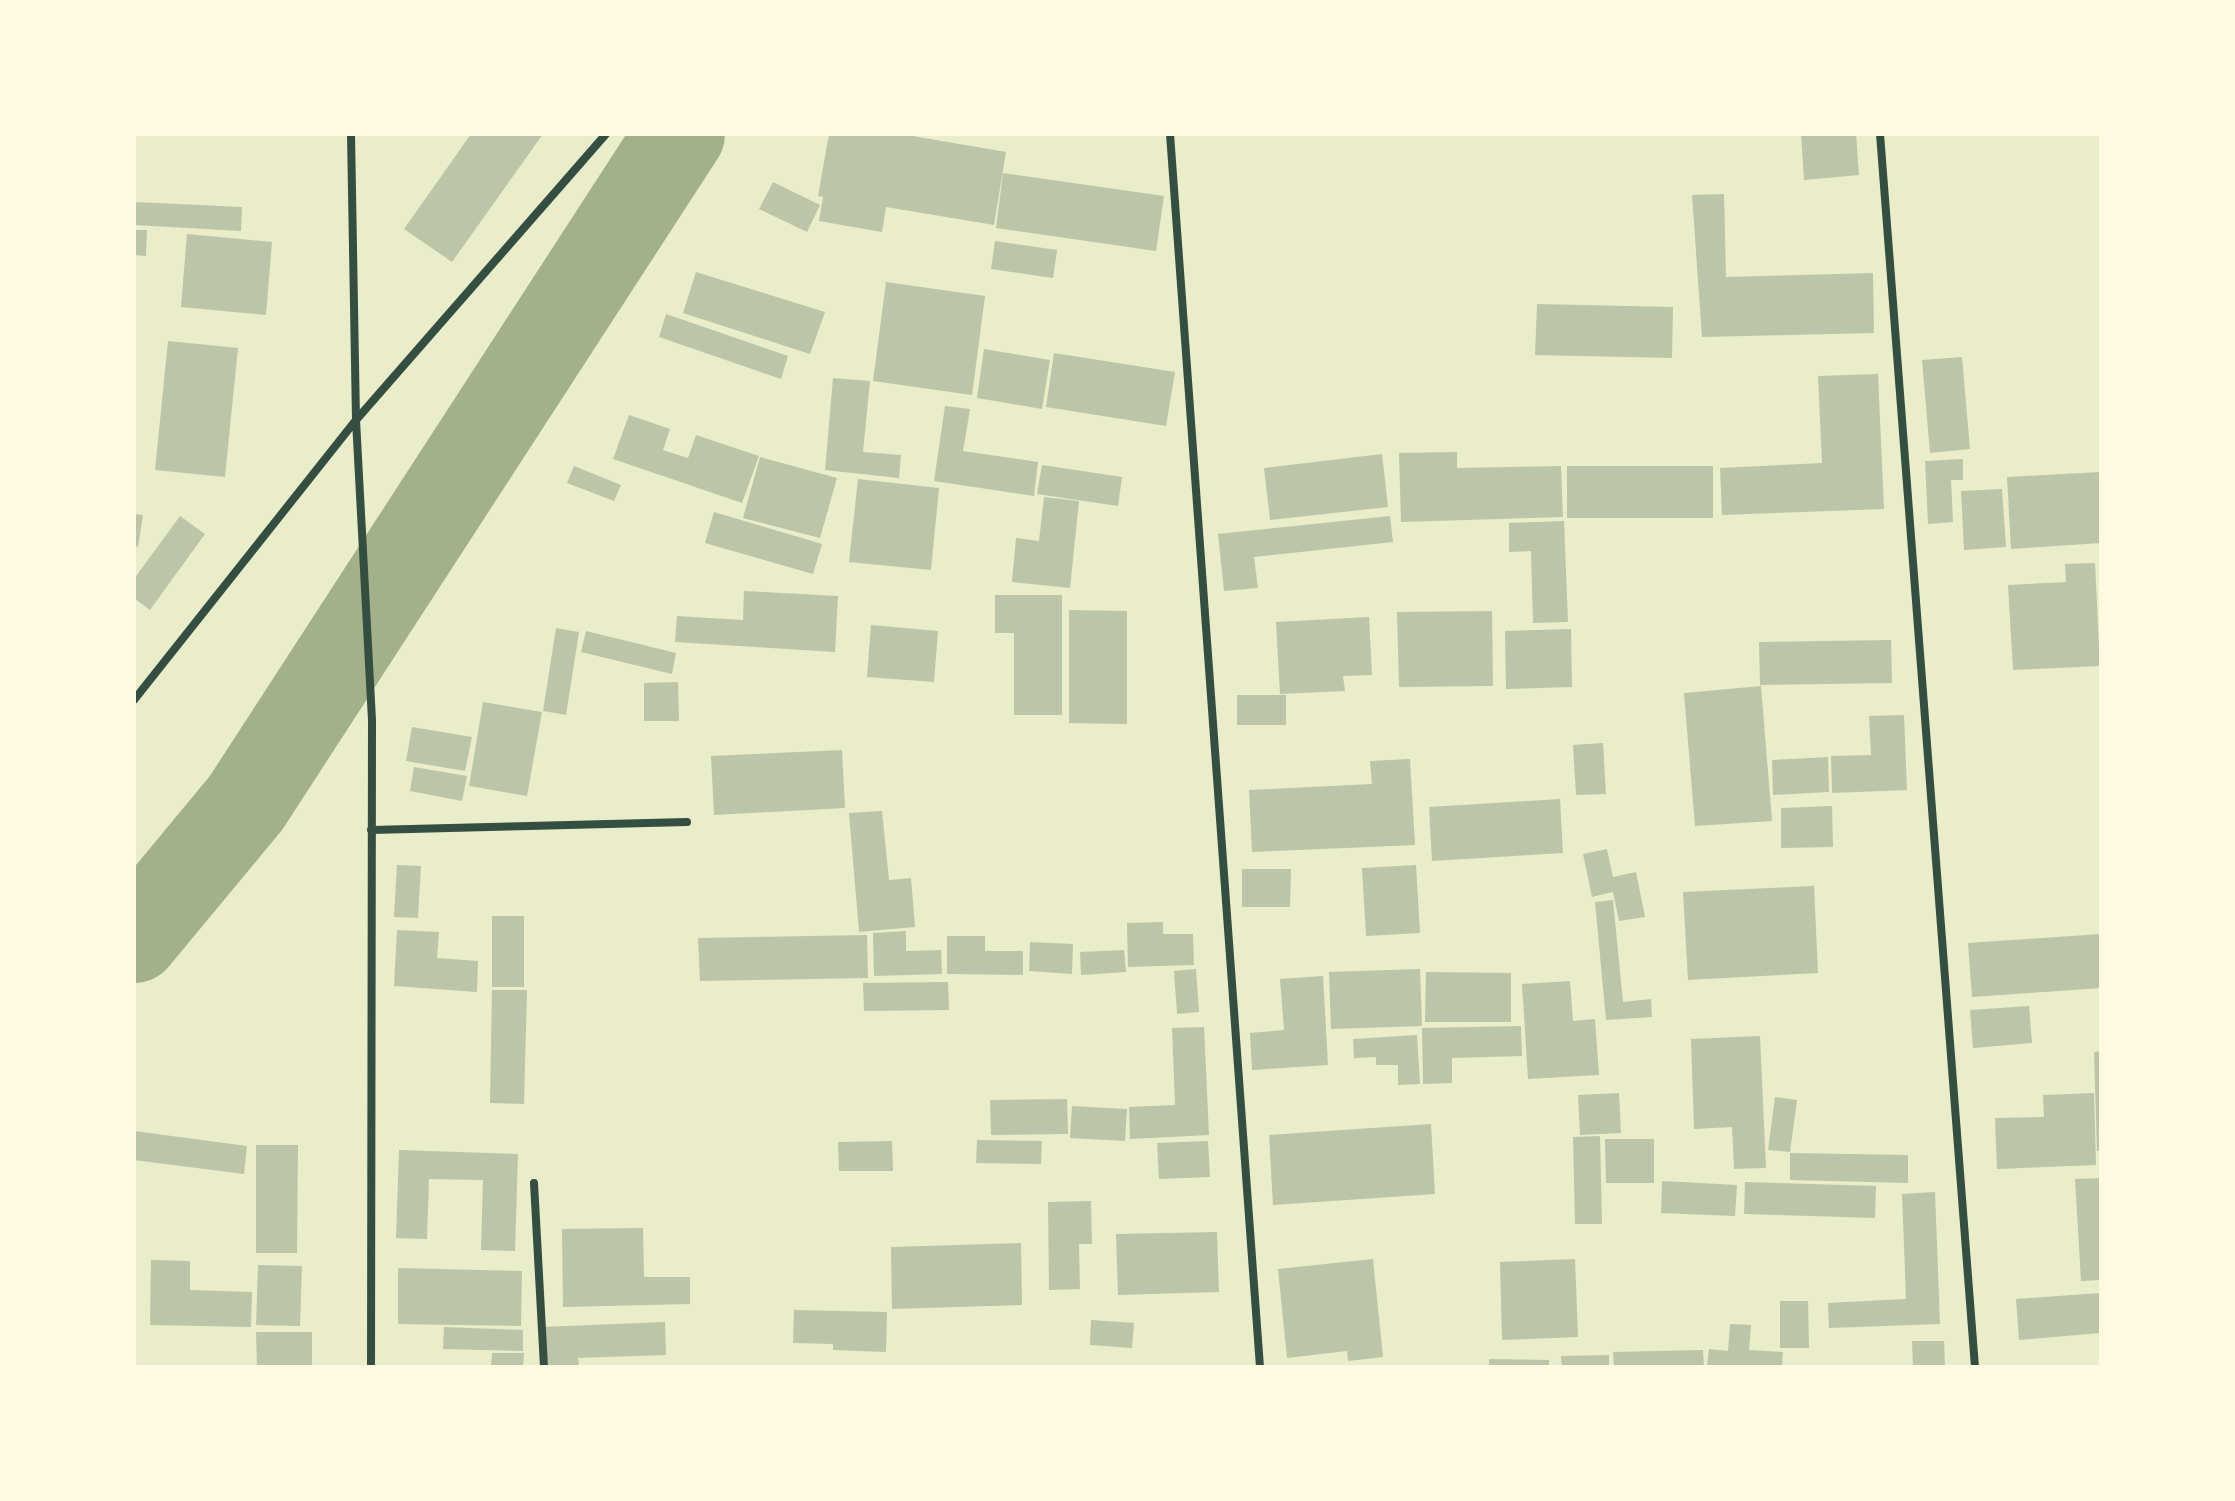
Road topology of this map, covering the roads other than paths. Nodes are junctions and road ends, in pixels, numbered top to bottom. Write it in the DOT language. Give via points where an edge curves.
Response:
graph roads {
  1 [pos="351,134"];
  2 [pos="606,134"];
  3 [pos="1170,134"];
  4 [pos="1880,134"];
  5 [pos="356,420"];
  6 [pos="134,700"];
  7 [pos="687,822"];
  8 [pos="371,830"];
  9 [pos="534,1183"];
  10 [pos="371,1367"];
  11 [pos="544,1367"];
  12 [pos="1260,1367"];
  13 [pos="1975,1367"];
  1 -- 5 [label="street"];
  2 -- 5 [label="street"];
  3 -- 12 [label="street"];
  4 -- 13 [label="street"];
  5 -- 6 [label="street"];
  5 -- 8 [label="street" via="372,720"];
  7 -- 8 [label="street"];
  8 -- 10 [label="street"];
  9 -- 11 [label="street"];
}
